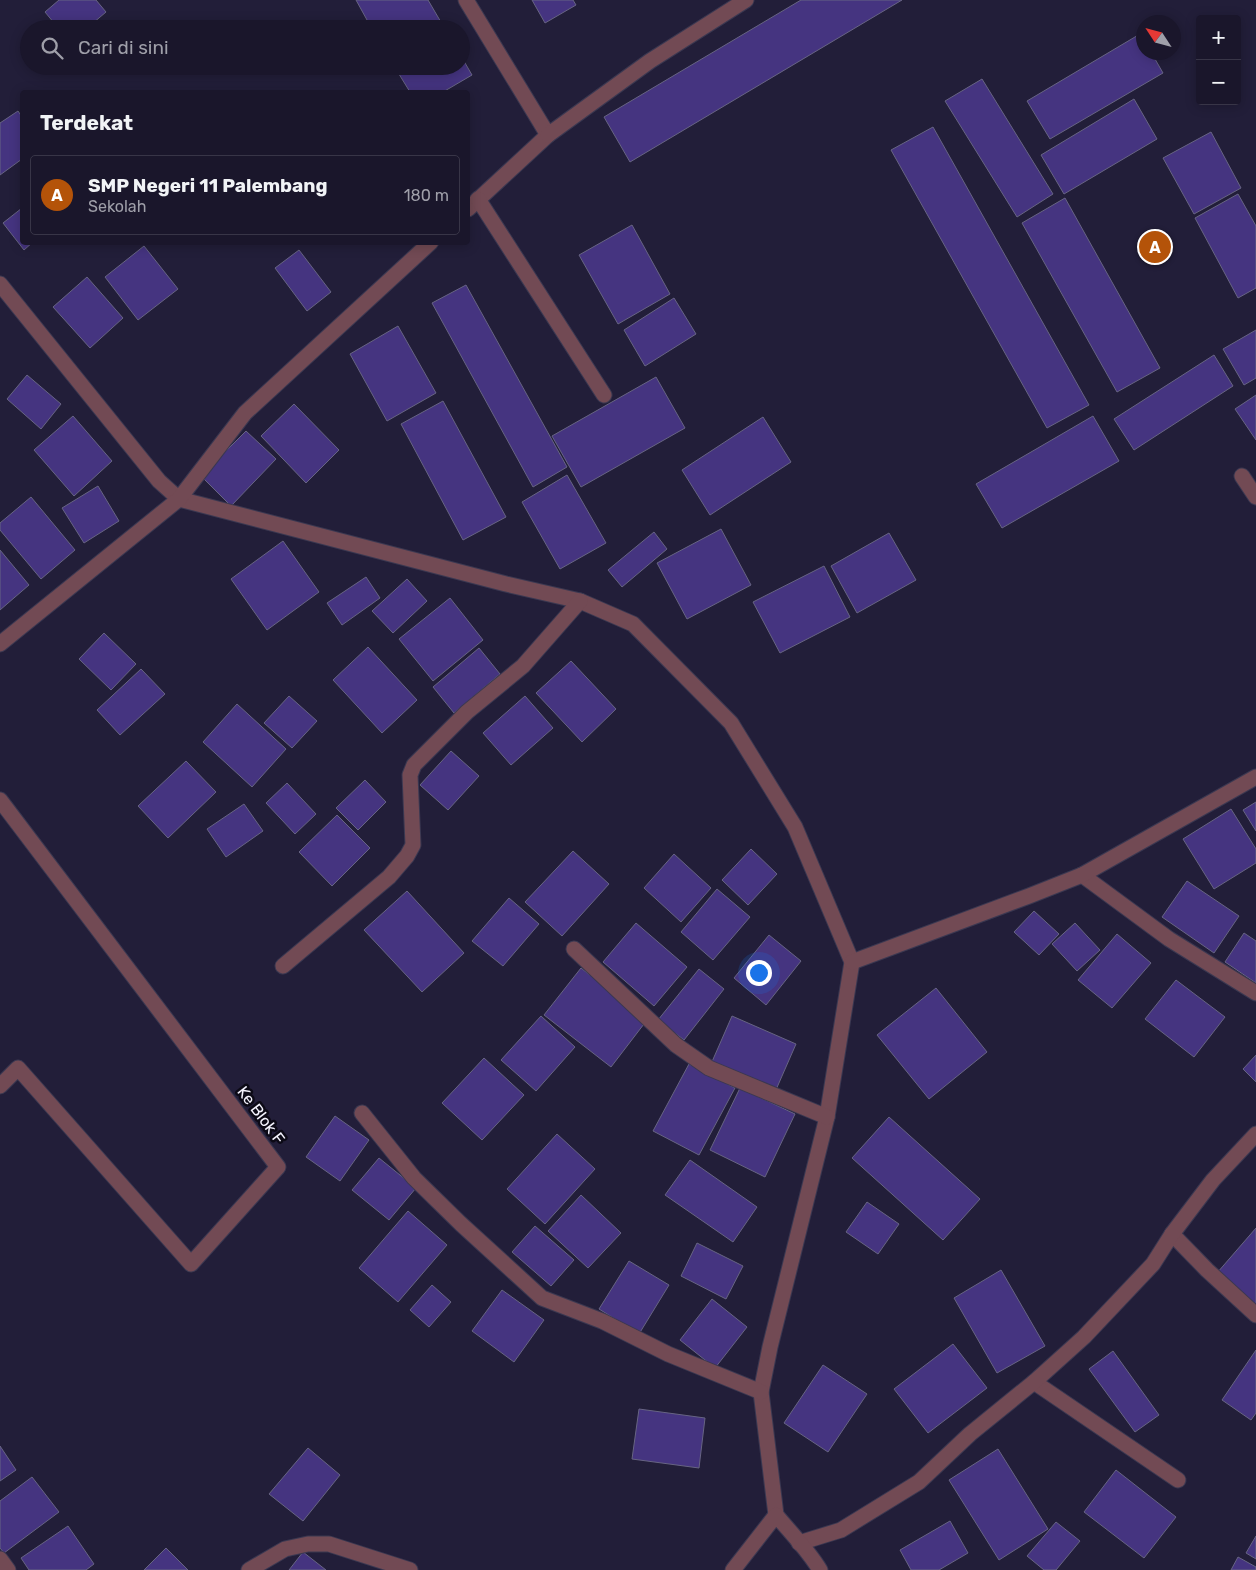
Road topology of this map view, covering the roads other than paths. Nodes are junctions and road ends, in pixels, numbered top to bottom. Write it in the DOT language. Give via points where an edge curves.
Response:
graph roads {
  1 [pos="466,0"];
  2 [pos="746,0"];
  3 [pos="548,135"];
  4 [pos="473,204"];
  5 [pos="428,245"];
  6 [pos="0,284"];
  7 [pos="604,395"];
  8 [pos="1242,476"];
  9 [pos="1256,497"];
  10 [pos="179,499"];
  11 [pos="580,601"];
  12 [pos="0,644"];
  13 [pos="1256,777"];
  14 [pos="0,800"];
  15 [pos="1082,875"];
  16 [pos="574,949"];
  17 [pos="852,962"];
  18 [pos="282,966"];
  19 [pos="1256,993"];
  20 [pos="0,1086"];
  21 [pos="362,1113"];
  22 [pos="827,1117"];
  23 [pos="1256,1134"];
  24 [pos="1172,1234"];
  25 [pos="1256,1315"];
  26 [pos="1034,1382"];
  27 [pos="761,1392"];
  28 [pos="1178,1480"];
  29 [pos="776,1515"];
  30 [pos="799,1543"];
  31 [pos="0,1559"];
  32 [pos="8,1570"];
  33 [pos="249,1570"];
  34 [pos="410,1570"];
  35 [pos="733,1570"];
  36 [pos="820,1570"];
  1 -- 3 [label="street"];
  2 -- 3 [label="street" via="650,61"];
  3 -- 4 [label="street"];
  4 -- 7 [label="street"];
  5 -- 10 [label="street" via="245,413"];
  6 -- 10 [label="street" via="159,481"];
  8 -- 9 [label="street"];
  10 -- 11 [label="street"];
  10 -- 12 [label="street"];
  11 -- 17 [label="street" via="634,624 731,723 795,827"];
  11 -- 18 [label="street" via="522,666 467,712 414,764 410,775 413,845 407,856 389,877"];
  13 -- 15 [label="street"];
  14 -- 20 [label="street, Ke Blok F" via="278,1167 191,1264 18,1068"];
  15 -- 17 [label="street"];
  15 -- 19 [label="street" via="1170,939"];
  16 -- 22 [label="street" via="676,1045 709,1068"];
  17 -- 22 [label="street"];
  21 -- 27 [label="street" via="414,1178 542,1298"];
  22 -- 27 [label="street"];
  23 -- 24 [label="street" via="1213,1180"];
  24 -- 25 [label="street"];
  24 -- 26 [label="street" via="1153,1264 1084,1337"];
  26 -- 28 [label="street"];
  26 -- 30 [label="street" via="970,1434 919,1482 841,1530"];
  27 -- 29 [label="street"];
  29 -- 30 [label="street"];
  29 -- 35 [label="street"];
  30 -- 36 [label="street"];
  31 -- 32 [label="street"];
  33 -- 34 [label="street" via="285,1549 308,1544 329,1544"];
}
